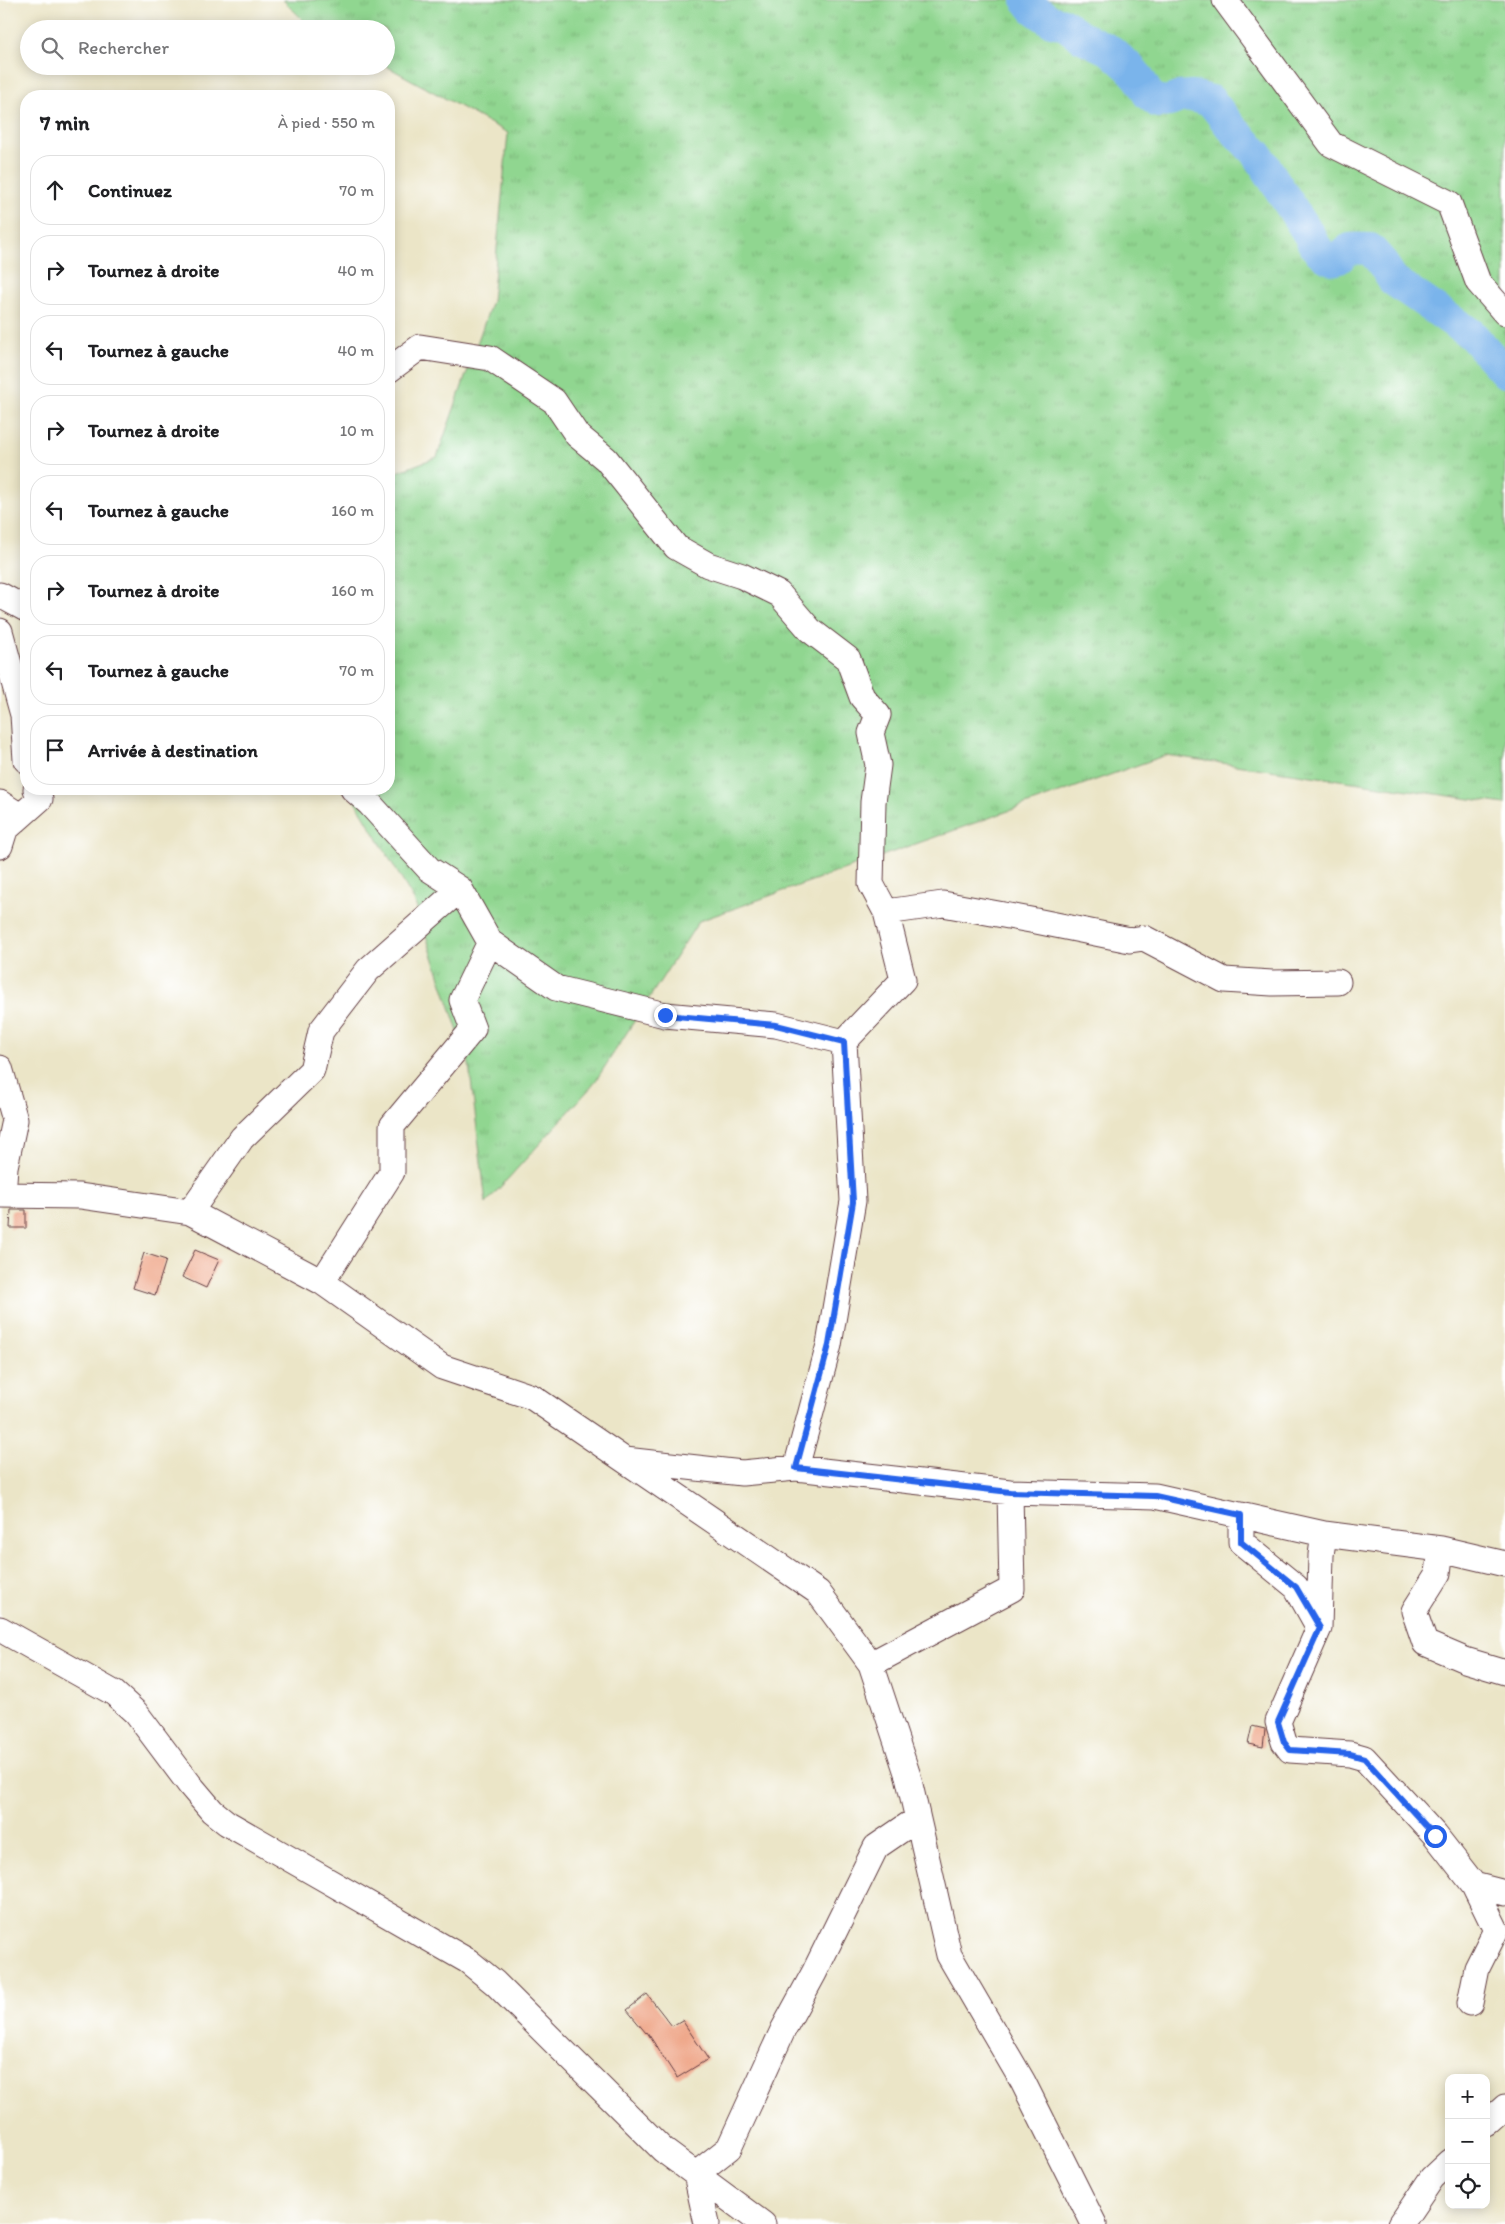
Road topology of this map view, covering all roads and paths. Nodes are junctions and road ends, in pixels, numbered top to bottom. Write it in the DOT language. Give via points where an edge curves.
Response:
graph roads {
  1 [pos="1225,0"];
  2 [pos="1505,313"];
  3 [pos="395,366"];
  4 [pos="0,595"];
  5 [pos="20,606"];
  6 [pos="0,631"];
  7 [pos="20,704"];
  8 [pos="38,795"];
  9 [pos="360,795"];
  10 [pos="10,810"];
  11 [pos="0,846"];
  12 [pos="460,889"];
  13 [pos="886,912"];
  14 [pos="490,942"];
  15 [pos="1338,982"];
  16 [pos="844,1042"];
  17 [pos="0,1068"];
  18 [pos="1,1195"];
  19 [pos="190,1212"];
  20 [pos="322,1282"];
  21 [pos="622,1460"];
  22 [pos="796,1468"];
  23 [pos="1010,1492"];
  24 [pos="1241,1515"];
  25 [pos="1324,1534"];
  26 [pos="1441,1549"];
  27 [pos="1505,1564"];
  28 [pos="1320,1628"];
  29 [pos="0,1629"];
  30 [pos="871,1664"];
  31 [pos="1505,1672"];
  32 [pos="917,1819"];
  33 [pos="1474,1885"];
  34 [pos="1505,1893"];
  35 [pos="1470,2003"];
  36 [pos="1505,2107"];
  37 [pos="1490,2120"];
  38 [pos="1447,2164"];
  39 [pos="696,2174"];
  40 [pos="707,2224"];
  41 [pos="763,2224"];
  42 [pos="1094,2224"];
  43 [pos="1401,2224"];
  1 -- 2 [label="street" via="1331,144 1449,203 1478,282"];
  3 -- 13 [label="street" via="420,347 490,358 554,401 577,435 606,459 676,547 708,565 742,576 778,594 810,630 848,659 862,697 878,715 871,733 878,765 873,802 871,884"];
  4 -- 5 [label="street"];
  6 -- 7 [label="street"];
  8 -- 10 [label="street" via="40,799"];
  9 -- 12 [label="street" via="429,869"];
  10 -- 11 [label="street"];
  12 -- 14 [label="street"];
  12 -- 19 [label="street" via="368,970 321,1031 312,1070 242,1138"];
  13 -- 15 [label="street" via="943,904 1130,940 1144,938 1224,980"];
  13 -- 16 [label="street" via="903,980"];
  14 -- 16 [label="street" via="556,988 665,1015 776,1025"];
  14 -- 20 [label="street" via="462,1000 473,1029 392,1126 392,1172"];
  16 -- 22 [label="street" via="853,1202 829,1345"];
  17 -- 18 [label="street" via="15,1120"];
  18 -- 19 [label="street" via="80,1196"];
  19 -- 20 [label="street"];
  20 -- 21 [label="street" via="442,1367 532,1396"];
  21 -- 22 [label="street" via="742,1473"];
  21 -- 30 [label="street" via="818,1592"];
  22 -- 23 [label="street"];
  23 -- 24 [label="street" via="1155,1496"];
  23 -- 30 [label="street" via="1012,1589"];
  24 -- 25 [label="street"];
  24 -- 28 [label="street" via="1241,1542 1296,1587"];
  25 -- 26 [label="street"];
  25 -- 28 [label="street"];
  26 -- 27 [label="street"];
  26 -- 31 [label="street" via="1438,1573 1414,1610 1425,1643"];
  28 -- 33 [label="street" via="1278,1722 1284,1742 1290,1750 1364,1758 1435,1836"];
  29 -- 39 [label="street" via="114,1693 136,1713 190,1785 227,1823 468,1961 495,1983 663,2150"];
  30 -- 32 [label="street" via="908,1776"];
  32 -- 39 [label="street" via="876,1847 783,2030 729,2148"];
  32 -- 42 [label="street" via="949,1955 1024,2082"];
  33 -- 34 [label="street"];
  33 -- 35 [label="street" via="1496,1930 1477,1968"];
  36 -- 37 [label="street"];
  38 -- 43 [label="street" via="1432,2178"];
  39 -- 40 [label="street"];
  39 -- 41 [label="street"];
}
